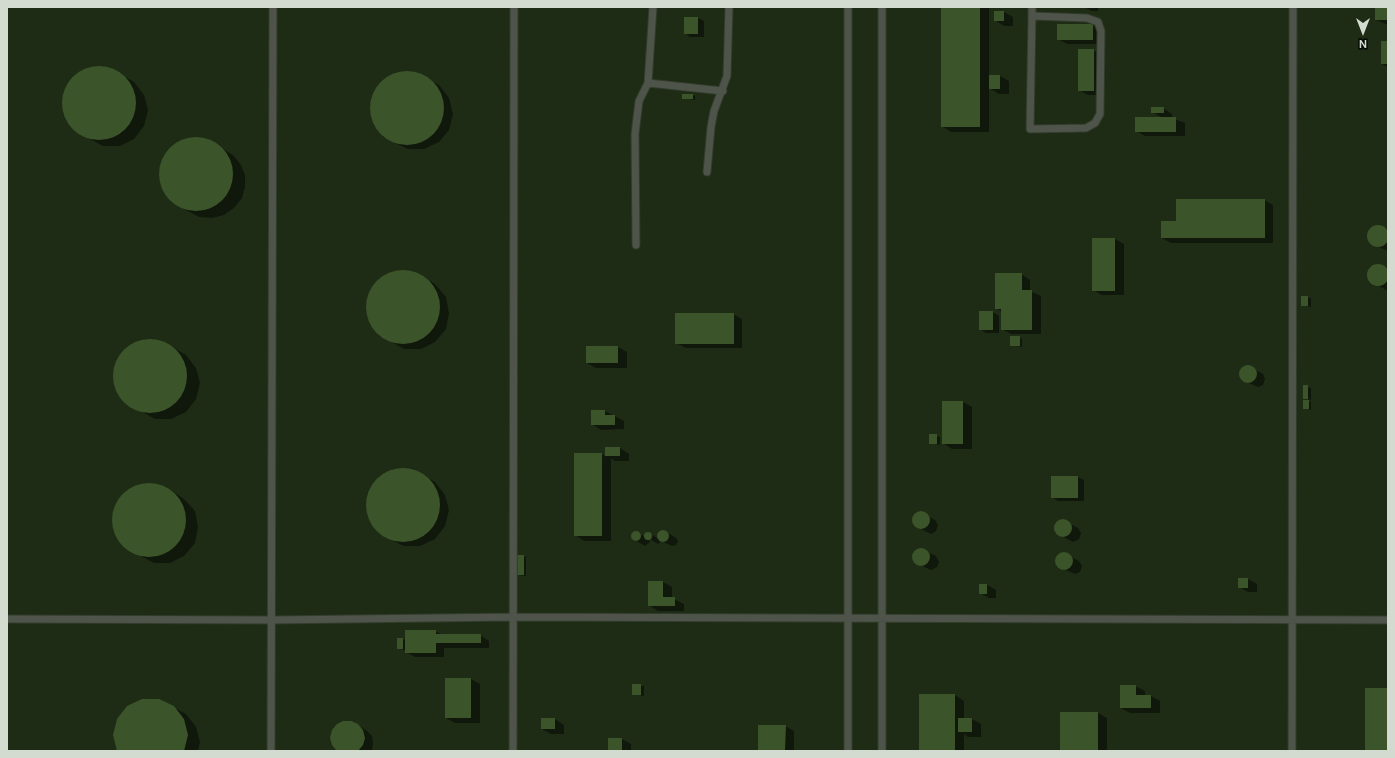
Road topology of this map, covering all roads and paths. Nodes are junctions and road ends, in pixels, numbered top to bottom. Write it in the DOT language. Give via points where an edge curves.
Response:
graph roads {
  1 [pos="273,7"];
  2 [pos="514,7"];
  3 [pos="653,7"];
  4 [pos="729,7"];
  5 [pos="848,7"];
  6 [pos="882,7"];
  7 [pos="1032,7"];
  8 [pos="1293,7"];
  9 [pos="1032,16"];
  10 [pos="648,83"];
  11 [pos="723,91"];
  12 [pos="707,172"];
  13 [pos="636,245"];
  14 [pos="513,617"];
  15 [pos="7,619"];
  16 [pos="848,619"];
  17 [pos="882,619"];
  18 [pos="271,620"];
  19 [pos="1293,620"];
  20 [pos="1388,620"];
  21 [pos="271,751"];
  22 [pos="513,751"];
  23 [pos="848,751"];
  24 [pos="882,751"];
  25 [pos="1292,751"];
  1 -- 18 [label="lane"];
  2 -- 14 [label="lane"];
  3 -- 10 [label="lane"];
  4 -- 11 [label="lane" via="727,76"];
  5 -- 16 [label="lane"];
  6 -- 17 [label="lane"];
  7 -- 9 [label="lane"];
  8 -- 19 [label="lane"];
  9 -- 9 [label="lane" via="1030,130 1086,128 1095,123 1100,114 1101,31 1098,22 1087,18"];
  10 -- 11 [label="lane"];
  10 -- 13 [label="lane" via="639,101 635,134"];
  11 -- 12 [label="lane" via="710,128"];
  14 -- 16 [label="lane"];
  14 -- 18 [label="lane"];
  14 -- 22 [label="lane"];
  15 -- 18 [label="lane"];
  16 -- 17 [label="lane"];
  16 -- 23 [label="lane"];
  17 -- 19 [label="lane"];
  17 -- 24 [label="lane"];
  18 -- 21 [label="lane"];
  19 -- 20 [label="lane"];
  19 -- 25 [label="lane"];
}
